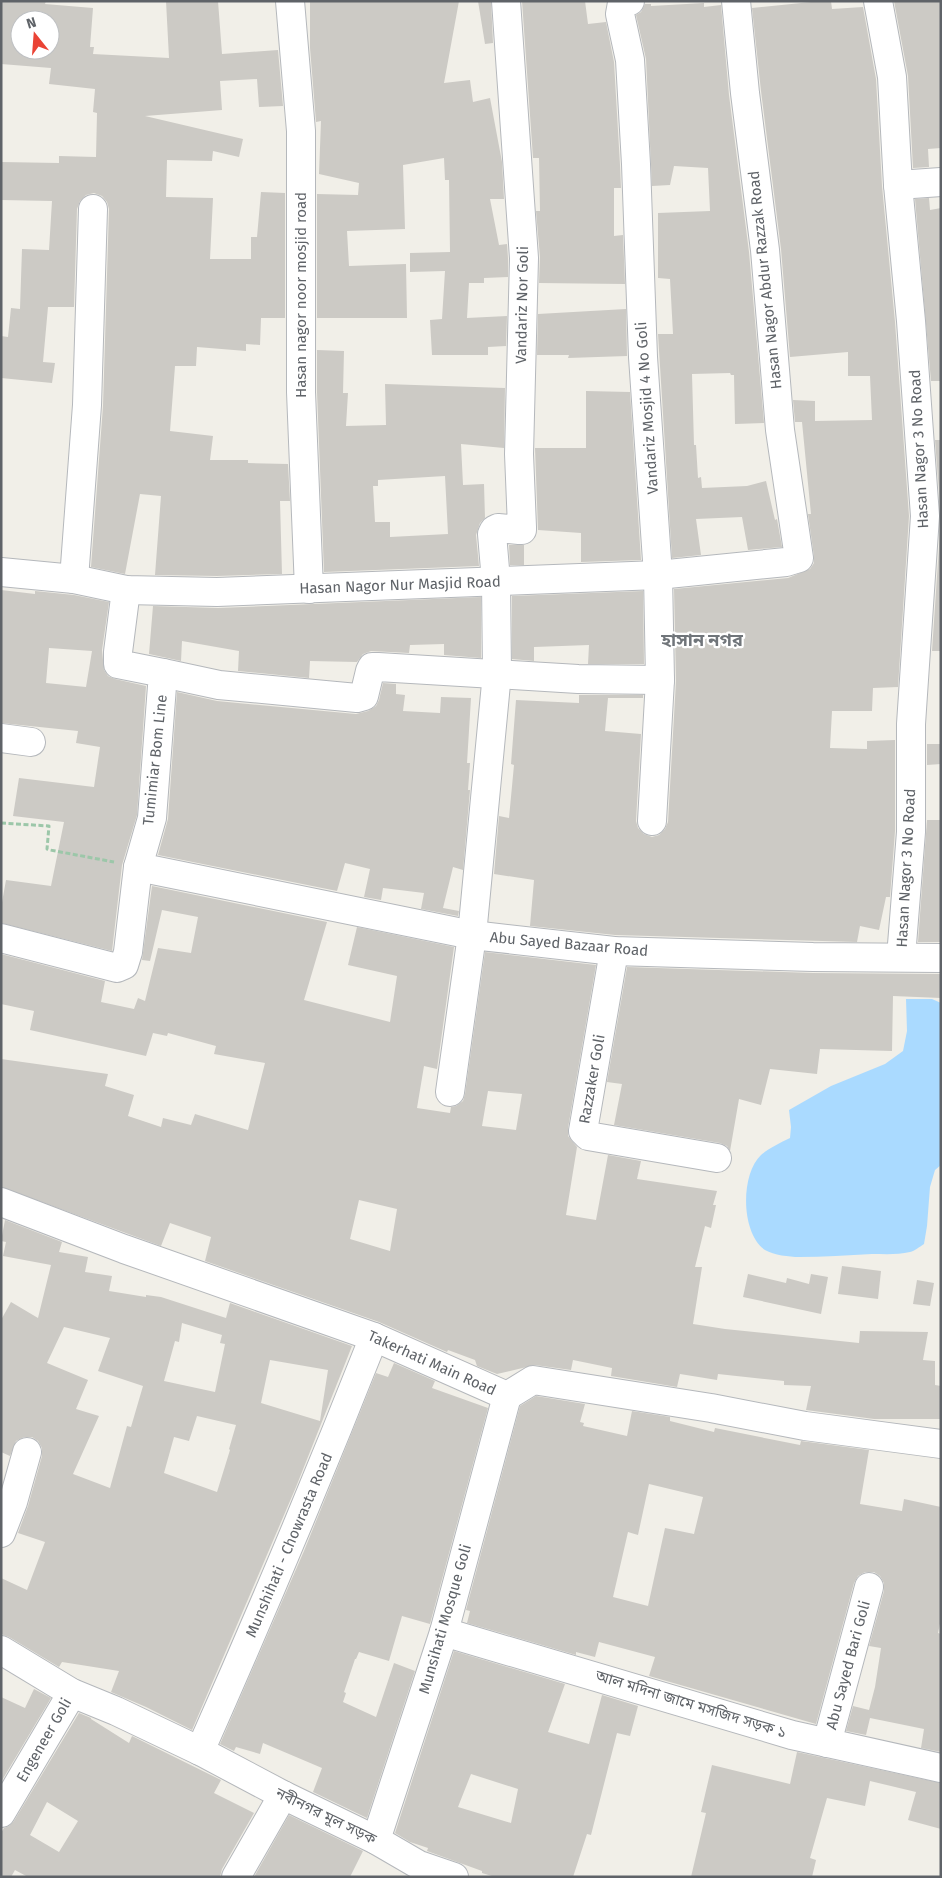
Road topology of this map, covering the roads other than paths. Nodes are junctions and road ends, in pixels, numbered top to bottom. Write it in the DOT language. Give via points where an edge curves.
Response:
graph roads {
  1 [pos="290,1"];
  2 [pos="506,1"];
  3 [pos="630,1"];
  4 [pos="736,1"];
  5 [pos="878,1"];
  6 [pos="941,182"];
  7 [pos="898,186"];
  8 [pos="93,209"];
  9 [pos="932,534"];
  10 [pos="799,558"];
  11 [pos="1,572"];
  12 [pos="658,575"];
  13 [pos="74,579"];
  14 [pos="496,581"];
  15 [pos="310,589"];
  16 [pos="126,590"];
  17 [pos="163,673"];
  18 [pos="497,673"];
  19 [pos="660,680"];
  20 [pos="1,738"];
  21 [pos="31,742"];
  22 [pos="652,821"];
  23 [pos="138,867"];
  24 [pos="472,935"];
  25 [pos="1,938"];
  26 [pos="614,951"];
  27 [pos="901,957"];
  28 [pos="941,958"];
  29 [pos="450,1092"];
  30 [pos="717,1158"];
  31 [pos="1,1202"];
  32 [pos="374,1337"];
  33 [pos="507,1396"];
  34 [pos="941,1444"];
  35 [pos="27,1452"];
  36 [pos="1,1533"];
  37 [pos="869,1587"];
  38 [pos="444,1632"];
  39 [pos="1,1650"];
  40 [pos="72,1692"];
  41 [pos="827,1743"];
  42 [pos="200,1751"];
  43 [pos="941,1768"];
  44 [pos="283,1795"];
  45 [pos="1,1813"];
  46 [pos="376,1840"];
  47 [pos="417,1871"];
  48 [pos="236,1877"];
  49 [pos="454,1877"];
  1 -- 15 [label="street, Hasan nagor noor mosjid road" via="301,132 301,392"];
  2 -- 14 [label="street, Vandariz Nor Goli" via="524,258 520,454 522,530 494,530"];
  3 -- 12 [label="street, Vandariz Mosjid 4 No Goli" via="622,3 620,14 630,60 643,357"];
  4 -- 10 [label="street, Hasan Nagor Abdur Razzak Road" via="765,250 780,430"];
  5 -- 7 [label="street, Hasan Nagor 3 No Road" via="892,77"];
  6 -- 7 [label="street"];
  7 -- 9 [label="street, Hasan Nagor 3 No Road" via="925,516"];
  8 -- 13 [label="street" via="86,405"];
  9 -- 27 [label="street, Hasan Nagor 3 No Road" via="911,724 911,832"];
  10 -- 12 [label="street, Hasan Nagor Nur Masjid Road"];
  11 -- 13 [label="street, Hasan Nagor Nur Masjid Road"];
  12 -- 14 [label="street, Hasan Nagor Nur Masjid Road"];
  12 -- 19 [label="street, Vandariz Mosjid 4 No Goli"];
  13 -- 16 [label="street, Hasan Nagor Nur Masjid Road"];
  14 -- 15 [label="street, Hasan Nagor Nur Masjid Road"];
  14 -- 18 [label="street, Abu Sayed Bazaar Road"];
  15 -- 16 [label="street, Hasan Nagor Nur Masjid Road"];
  16 -- 17 [label="street, Tumimiar Bom Line" via="118,664"];
  17 -- 18 [label="street" via="219,685 357,698 364,696 372,667"];
  17 -- 23 [label="street, Tumimiar Bom Line" via="152,818"];
  18 -- 19 [label="street" via="578,679"];
  18 -- 24 [label="street, Abu Sayed Bazaar Road"];
  19 -- 22 [label="street, Vandariz Mosjid 4 No Goli"];
  20 -- 21 [label="street"];
  23 -- 24 [label="street"];
  23 -- 25 [label="street, Tumimiar Bom Line" via="124,965 116,968"];
  24 -- 26 [label="street, Abu Sayed Bazaar Road"];
  24 -- 29 [label="street"];
  26 -- 27 [label="street, Abu Sayed Bazaar Road"];
  26 -- 30 [label="street, Razzaker Goli" via="583,1131 588,1136"];
  27 -- 28 [label="street, Abu Sayed Bazaar Road"];
  31 -- 32 [label="street, Takerhati Main Road" via="124,1250"];
  32 -- 33 [label="street, Takerhati Main Road"];
  32 -- 42 [label="street, Munshihati - Chowrasta Road"];
  33 -- 34 [label="street, Takerhati Main Road" via="533,1380 805,1426"];
  33 -- 38 [label="street, Munsihati Mosque Goli"];
  35 -- 36 [label="street"];
  37 -- 41 [label="street, Abu Sayed Bari Goli"];
  38 -- 41 [label="street, আল মদিনা জামে মসজিদ সড়ক ১"];
  38 -- 46 [label="street, Munsihati Mosque Goli"];
  39 -- 40 [label="street, নবীনগর মূল সড়ক"];
  40 -- 42 [label="street, নবীনগর মূল সড়ক"];
  40 -- 45 [label="street, Engeneer Goli"];
  41 -- 43 [label="street, আল মদিনা জামে মসজিদ সড়ক ১"];
  42 -- 44 [label="street, নবীনগর মূল সড়ক"];
  44 -- 46 [label="street, নবীনগর মূল সড়ক"];
  44 -- 48 [label="street"];
  46 -- 47 [label="street, নবীনগর মূল সড়ক"];
  47 -- 49 [label="street, নবীনগর মূল সড়ক"];
}
